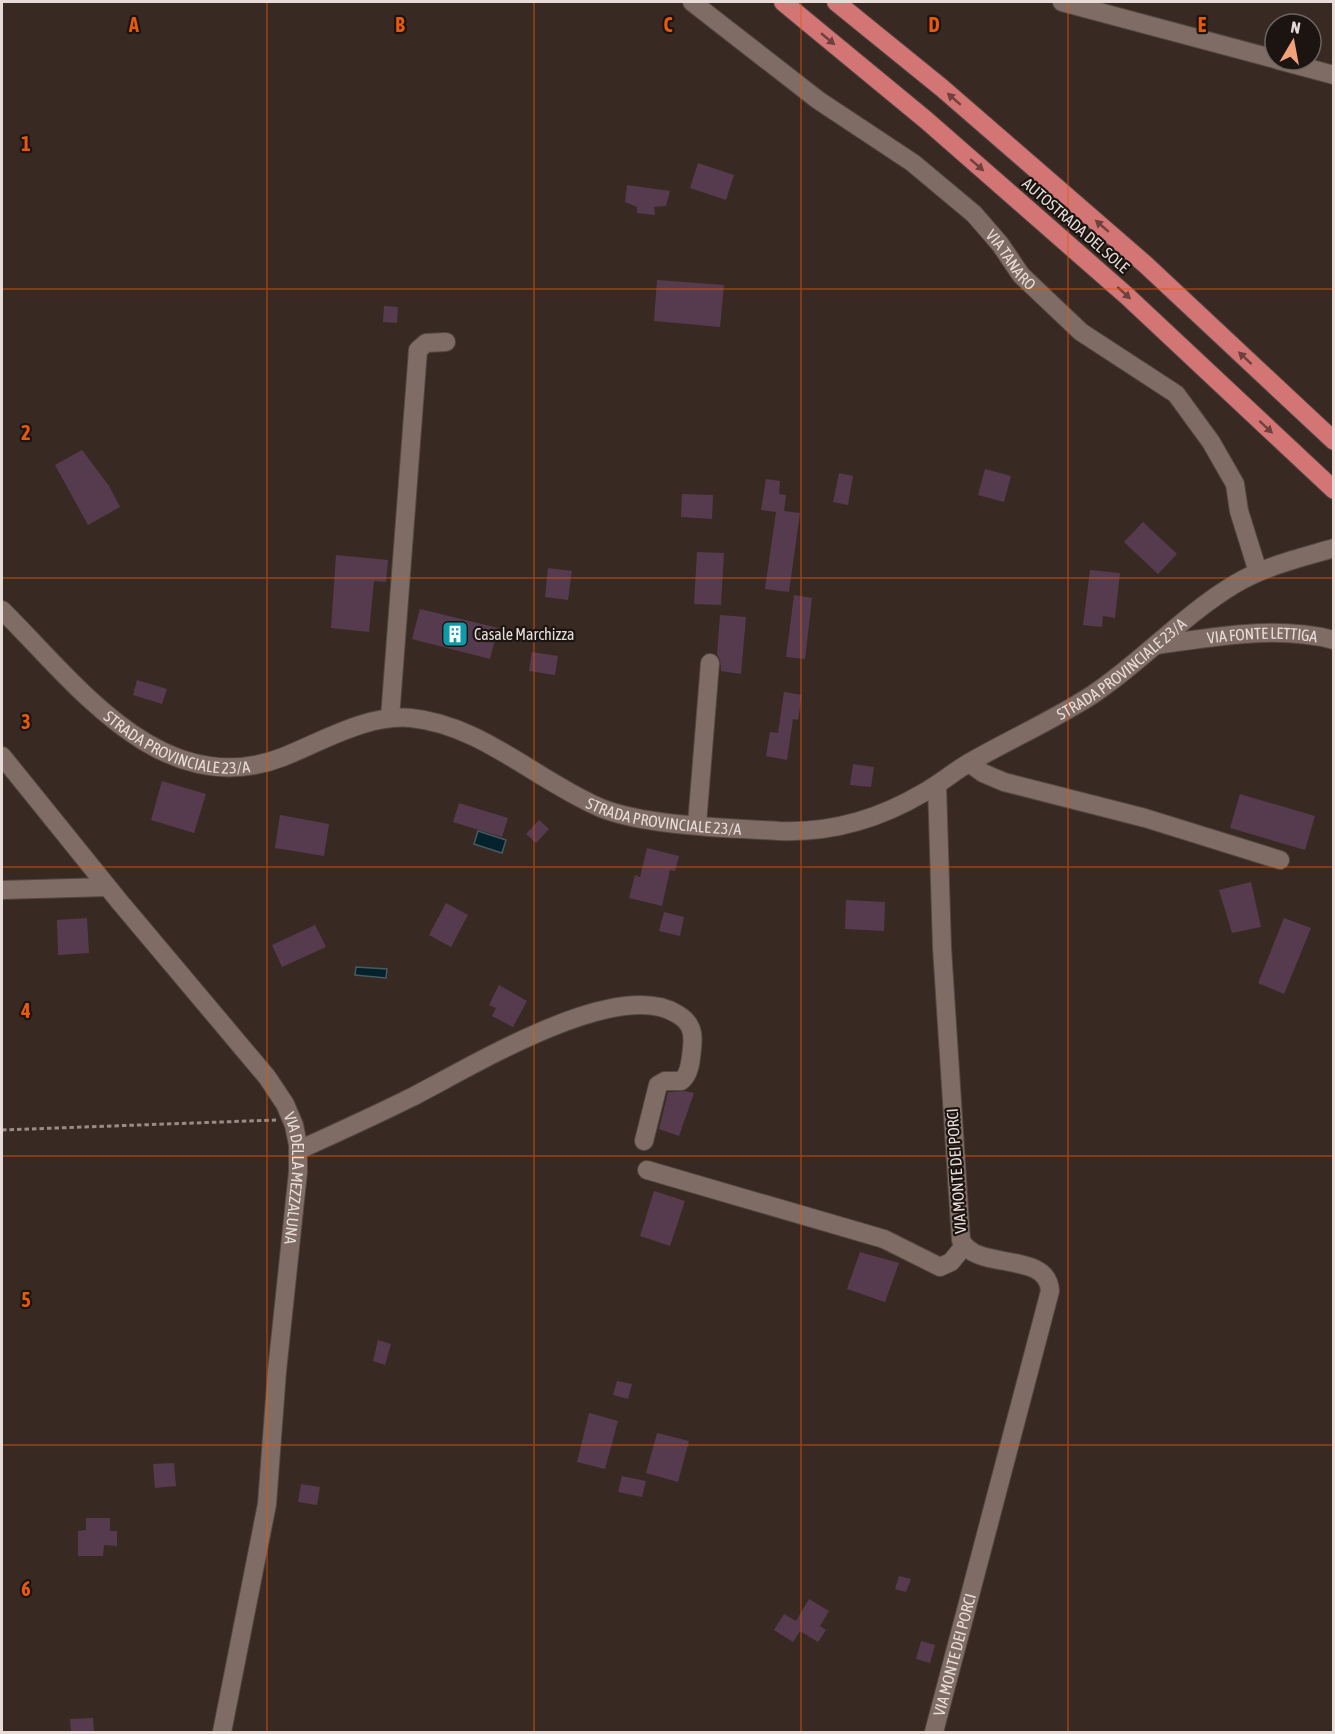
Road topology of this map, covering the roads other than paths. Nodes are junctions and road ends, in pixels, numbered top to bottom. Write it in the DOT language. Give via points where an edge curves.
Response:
graph roads {
  1 [pos="692,2"];
  2 [pos="783,2"];
  3 [pos="836,2"];
  4 [pos="1062,2"];
  5 [pos="1263,56"];
  6 [pos="446,342"];
  7 [pos="1334,441"];
  8 [pos="1334,490"];
  9 [pos="1331,549"];
  10 [pos="1258,572"];
  11 [pos="2,610"];
  12 [pos="1334,640"];
  13 [pos="1155,646"];
  14 [pos="710,663"];
  15 [pos="390,718"];
  16 [pos="2,756"];
  17 [pos="969,763"];
  18 [pos="937,785"];
  19 [pos="697,824"];
  20 [pos="1280,860"];
  21 [pos="107,887"];
  22 [pos="2,890"];
  23 [pos="644,1142"];
  24 [pos="299,1150"];
  25 [pos="647,1170"];
  26 [pos="964,1246"];
  27 [pos="222,1732"];
  28 [pos="934,1732"];
  1 -- 10 [label="street, VIA TANARO" via="818,100 913,163 974,214 1021,275 1081,332 1176,394 1235,484"];
  2 -- 8 [label="highway, AUTOSTRADA DEL SOLE, one-way" via="926,120 1127,296"];
  7 -- 3 [label="highway, AUTOSTRADA DEL SOLE, one-way" via="1146,265"];
  4 -- 5 [label="street"];
  6 -- 15 [label="street" via="426,343 418,350"];
  9 -- 10 [label="street, STRADA PROVINCIALE 23/A"];
  10 -- 13 [label="street, STRADA PROVINCIALE 23/A" via="1224,591"];
  11 -- 15 [label="street, STRADA PROVINCIALE 23/A" via="116,724 155,748 191,760 226,766 259,764 360,725"];
  12 -- 13 [label="street, VIA FONTE LETTIGA" via="1269,633"];
  13 -- 17 [label="street, STRADA PROVINCIALE 23/A" via="1093,695"];
  14 -- 19 [label="street"];
  15 -- 19 [label="street, STRADA PROVINCIALE 23/A" via="428,720 460,731 605,810 644,819"];
  16 -- 21 [label="street, VIA DELLA MEZZALUNA"];
  17 -- 18 [label="street, STRADA PROVINCIALE 23/A"];
  17 -- 20 [label="street" via="1004,782 1145,818"];
  18 -- 19 [label="street, STRADA PROVINCIALE 23/A" via="882,813 832,828 782,831"];
  18 -- 26 [label="street, VIA MONTE DEI PORCI" via="943,971 959,1227"];
  21 -- 22 [label="street"];
  21 -- 24 [label="street, VIA DELLA MEZZALUNA" via="279,1093 292,1120"];
  23 -- 24 [label="street" via="658,1086 665,1081 681,1082 686,1076 693,1038 691,1027 679,1015 666,1008 642,1005 594,1012 546,1029"];
  24 -- 27 [label="street, VIA DELLA MEZZALUNA" via="267,1504"];
  25 -- 26 [label="street" via="884,1239 936,1266 948,1264"];
  26 -- 28 [label="street, VIA MONTE DEI PORCI" via="975,1254 1040,1271 1049,1281 1050,1291"];
}
